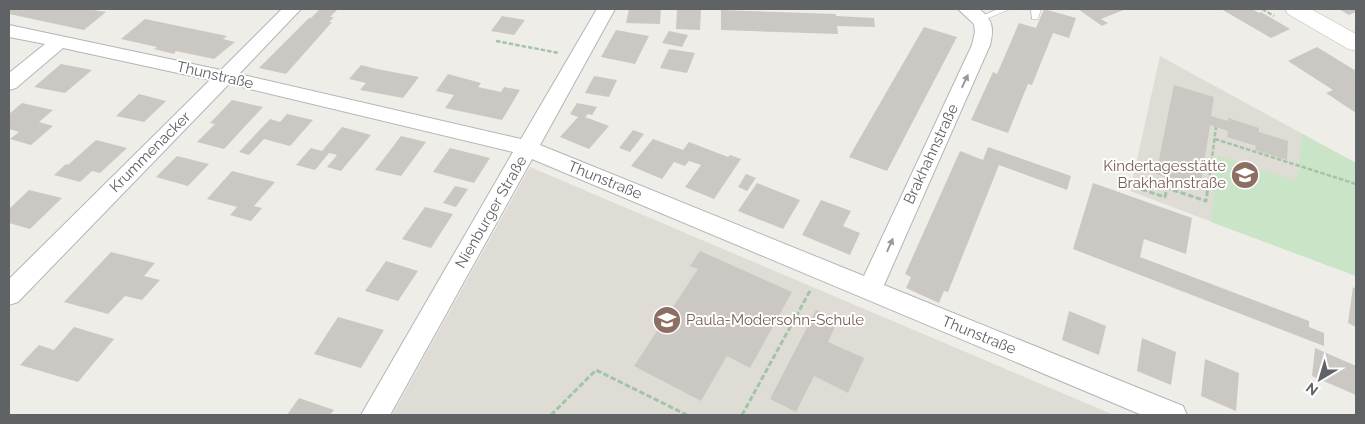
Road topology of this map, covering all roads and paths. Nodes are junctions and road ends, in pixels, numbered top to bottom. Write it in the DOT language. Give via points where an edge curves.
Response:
graph roads {
  1 [pos="292,9"];
  2 [pos="606,9"];
  3 [pos="1006,9"];
  4 [pos="1296,9"];
  5 [pos="974,13"];
  6 [pos="9,31"];
  7 [pos="61,41"];
  8 [pos="496,41"];
  9 [pos="1356,44"];
  10 [pos="579,56"];
  11 [pos="225,77"];
  12 [pos="9,83"];
  13 [pos="1216,127"];
  14 [pos="1215,139"];
  15 [pos="527,148"];
  16 [pos="1356,184"];
  17 [pos="1131,186"];
  18 [pos="820,269"];
  19 [pos="870,290"];
  20 [pos="9,294"];
  21 [pos="375,415"];
  22 [pos="551,415"];
  23 [pos="687,415"];
  24 [pos="742,415"];
  25 [pos="1173,415"];
  1 -- 11 [label="street, Krummenacker"];
  2 -- 10 [label="street, Nienburger Straße"];
  3 -- 5 [label="lane"];
  4 -- 9 [label="street"];
  19 -- 5 [label="street, Brakhahnstraße, one-way" via="982,45 986,29"];
  6 -- 7 [label="street, Thunstraße"];
  7 -- 11 [label="street, Thunstraße"];
  7 -- 12 [label="street"];
  8 -- 10 [label="path"];
  10 -- 15 [label="street, Nienburger Straße"];
  11 -- 15 [label="street, Thunstraße"];
  11 -- 20 [label="street, Krummenacker"];
  13 -- 14 [label="path"];
  14 -- 16 [label="path"];
  14 -- 17 [label="path" via="1206,201 1167,188 1165,197"];
  15 -- 18 [label="street, Thunstraße"];
  15 -- 21 [label="street, Nienburger Straße"];
  18 -- 19 [label="street, Thunstraße"];
  18 -- 24 [label="path"];
  19 -- 25 [label="street, Thunstraße"];
  22 -- 23 [label="path" via="596,370"];
}
